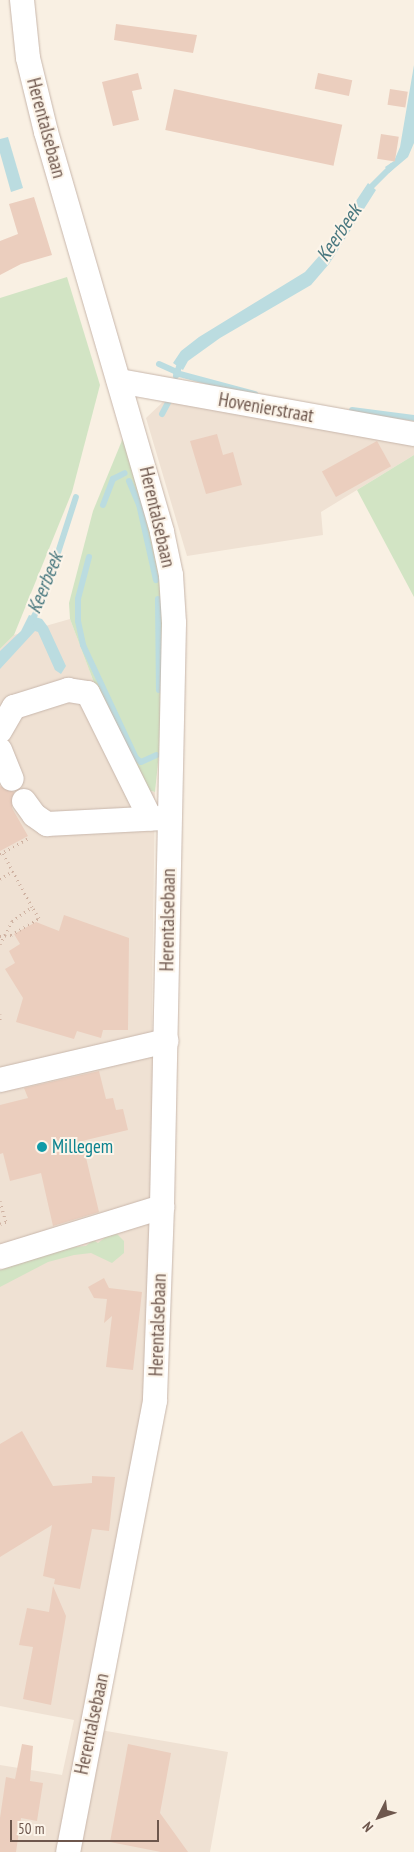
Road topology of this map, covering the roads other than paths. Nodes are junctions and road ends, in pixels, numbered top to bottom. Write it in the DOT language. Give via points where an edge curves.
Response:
graph roads {
  1 [pos="22,0"];
  2 [pos="119,381"];
  3 [pos="414,434"];
  4 [pos="0,730"];
  5 [pos="0,750"];
  6 [pos="12,779"];
  7 [pos="24,801"];
  8 [pos="160,818"];
  9 [pos="166,1041"];
  10 [pos="0,1080"];
  11 [pos="162,1207"];
  12 [pos="0,1257"];
  13 [pos="68,1852"];
  1 -- 2 [label="street, Herentalsebaan" via="28,58 46,132"];
  2 -- 3 [label="street, Hovenierstraat"];
  2 -- 8 [label="street, Herentalsebaan" via="147,470 171,575 174,623"];
  4 -- 8 [label="street" via="14,708 68,690 88,693"];
  5 -- 6 [label="street"];
  7 -- 8 [label="street" via="34,815 47,824"];
  8 -- 9 [label="street, Herentalsebaan"];
  9 -- 10 [label="street"];
  9 -- 11 [label="street, Herentalsebaan"];
  11 -- 12 [label="street"];
  11 -- 13 [label="street, Herentalsebaan" via="155,1401"];
}
